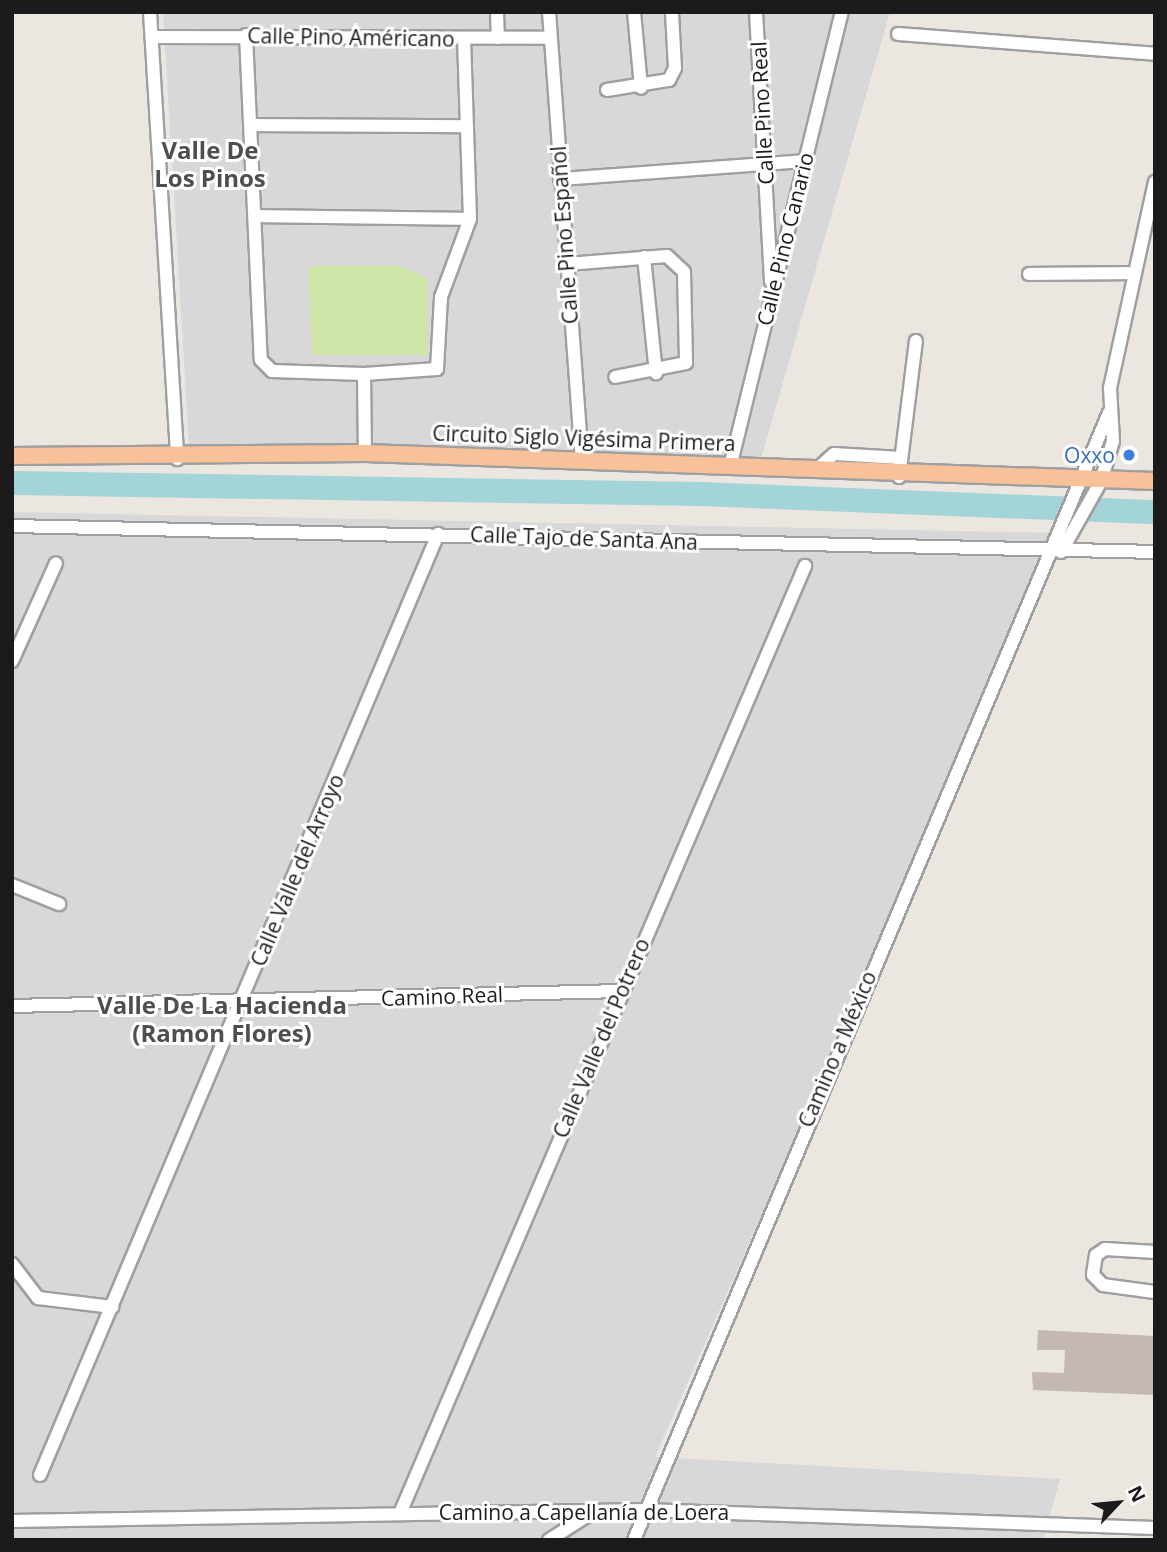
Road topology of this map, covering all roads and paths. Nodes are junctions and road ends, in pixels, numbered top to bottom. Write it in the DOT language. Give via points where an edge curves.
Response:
graph roads {
  1 [pos="150,12"];
  2 [pos="497,12"];
  3 [pos="549,12"];
  4 [pos="634,12"];
  5 [pos="672,12"];
  6 [pos="756,12"];
  7 [pos="841,13"];
  8 [pos="898,34"];
  9 [pos="246,35"];
  10 [pos="152,37"];
  11 [pos="498,38"];
  12 [pos="550,38"];
  13 [pos="464,39"];
  14 [pos="1155,54"];
  15 [pos="641,88"];
  16 [pos="607,90"];
  17 [pos="251,125"];
  18 [pos="466,126"];
  19 [pos="804,161"];
  20 [pos="765,164"];
  21 [pos="560,179"];
  22 [pos="1155,182"];
  23 [pos="256,216"];
  24 [pos="470,219"];
  25 [pos="1149,239"];
  26 [pos="644,257"];
  27 [pos="566,264"];
  28 [pos="1135,273"];
  29 [pos="1029,275"];
  30 [pos="771,297"];
  31 [pos="916,341"];
  32 [pos="656,373"];
  33 [pos="364,374"];
  34 [pos="615,377"];
  35 [pos="1109,413"];
  36 [pos="365,453"];
  37 [pos="12,456"];
  38 [pos="177,458"];
  39 [pos="582,458"];
  40 [pos="901,458"];
  41 [pos="731,463"];
  42 [pos="815,471"];
  43 [pos="899,477"];
  44 [pos="1155,481"];
  45 [pos="1082,486"];
  46 [pos="1098,488"];
  47 [pos="12,526"];
  48 [pos="438,534"];
  49 [pos="1051,542"];
  50 [pos="1067,547"];
  51 [pos="1155,552"];
  52 [pos="1047,562"];
  53 [pos="56,563"];
  54 [pos="805,566"];
  55 [pos="12,661"];
  56 [pos="12,885"];
  57 [pos="59,904"];
  58 [pos="620,991"];
  59 [pos="242,1002"];
  60 [pos="12,1006"];
  61 [pos="1155,1252"];
  62 [pos="12,1264"];
  63 [pos="1155,1292"];
  64 [pos="112,1307"];
  65 [pos="40,1475"];
  66 [pos="645,1510"];
  67 [pos="401,1511"];
  68 [pos="593,1512"];
  69 [pos="12,1521"];
  70 [pos="572,1527"];
  71 [pos="1155,1528"];
  72 [pos="549,1540"];
  73 [pos="564,1540"];
  74 [pos="634,1540"];
  1 -- 10 [label="street"];
  2 -- 11 [label="street"];
  3 -- 12 [label="street, Calle Pino Español"];
  4 -- 15 [label="street"];
  5 -- 15 [label="street" via="673,76"];
  6 -- 20 [label="street, Calle Pino Real"];
  7 -- 19 [label="street, Calle Pino Canario"];
  8 -- 14 [label="street"];
  9 -- 10 [label="street, Calle Pino Américano"];
  9 -- 13 [label="street, Calle Pino Américano"];
  9 -- 17 [label="street"];
  10 -- 38 [label="street"];
  11 -- 12 [label="street, Calle Pino Américano"];
  11 -- 13 [label="street, Calle Pino Américano"];
  12 -- 21 [label="street, Calle Pino Español"];
  13 -- 18 [label="street"];
  15 -- 16 [label="street"];
  17 -- 18 [label="street"];
  17 -- 23 [label="street"];
  18 -- 24 [label="street"];
  19 -- 20 [label="street"];
  19 -- 30 [label="street, Calle Pino Canario"];
  20 -- 21 [label="street"];
  20 -- 30 [label="street, Calle Pino Real"];
  21 -- 27 [label="street, Calle Pino Español"];
  22 -- 25 [label="street"];
  23 -- 24 [label="street"];
  23 -- 33 [label="street" via="266,367"];
  24 -- 33 [label="street" via="441,297 437,369"];
  25 -- 28 [label="street"];
  26 -- 27 [label="street"];
  26 -- 32 [label="street"];
  26 -- 32 [label="street" via="667,256 684,272 690,354 686,363"];
  27 -- 39 [label="street, Calle Pino Español"];
  28 -- 29 [label="street"];
  28 -- 35 [label="street"];
  30 -- 41 [label="street, Calle Pino Canario"];
  31 -- 40 [label="street"];
  32 -- 34 [label="street"];
  33 -- 36 [label="street"];
  35 -- 45 [label="street" via="1094,437"];
  35 -- 46 [label="street" via="1113,441"];
  36 -- 38 [label="main road, Circuito Siglo Vigésima Primera"];
  36 -- 39 [label="main road, Circuito Siglo Vigésima Primera"];
  37 -- 38 [label="main road, Circuito Siglo Vigésima Primera"];
  39 -- 41 [label="main road, Circuito Siglo Vigésima Primera"];
  40 -- 42 [label="street" via="834,454"];
  40 -- 43 [label="street"];
  41 -- 42 [label="main road, Circuito Siglo Vigésima Primera"];
  42 -- 43 [label="main road, Circuito Siglo Vigésima Primera"];
  43 -- 45 [label="main road, Circuito Siglo Vigésima Primera"];
  44 -- 46 [label="main road, Circuito Siglo Vigésima Primera"];
  45 -- 46 [label="main road, Circuito Siglo Vigésima Primera"];
  45 -- 49 [label="street"];
  46 -- 50 [label="street"];
  47 -- 48 [label="street, Calle Tajo de Santa Ana"];
  48 -- 49 [label="street, Calle Tajo de Santa Ana"];
  48 -- 59 [label="street, Calle Valle del Arroyo"];
  49 -- 50 [label="street, Calle Tajo de Santa Ana"];
  49 -- 52 [label="street, Camino a México"];
  50 -- 51 [label="street, Calle Tajo de Santa Ana"];
  50 -- 52 [label="street"];
  52 -- 66 [label="street, Camino a México"];
  53 -- 55 [label="street"];
  54 -- 58 [label="street, Calle Valle del Potrero"];
  56 -- 57 [label="street"];
  58 -- 59 [label="street, Camino Real"];
  58 -- 67 [label="street, Calle Valle del Potrero"];
  59 -- 60 [label="street, Camino Real"];
  59 -- 64 [label="street, Calle Valle del Arroyo"];
  61 -- 63 [label="street" via="1105,1248 1096,1255 1093,1275 1103,1285"];
  62 -- 64 [label="street" via="38,1298"];
  64 -- 65 [label="street, Calle Valle del Arroyo"];
  66 -- 68 [label="street, Camino a Capellanía de Loera"];
  66 -- 71 [label="street, Camino a Capellanía de Loera"];
  66 -- 74 [label="street, Camino a México"];
  67 -- 68 [label="street, Camino a Capellanía de Loera"];
  67 -- 69 [label="street, Camino a Capellanía de Loera"];
  68 -- 70 [label="street"];
  70 -- 72 [label="street"];
  70 -- 73 [label="street"];
}
